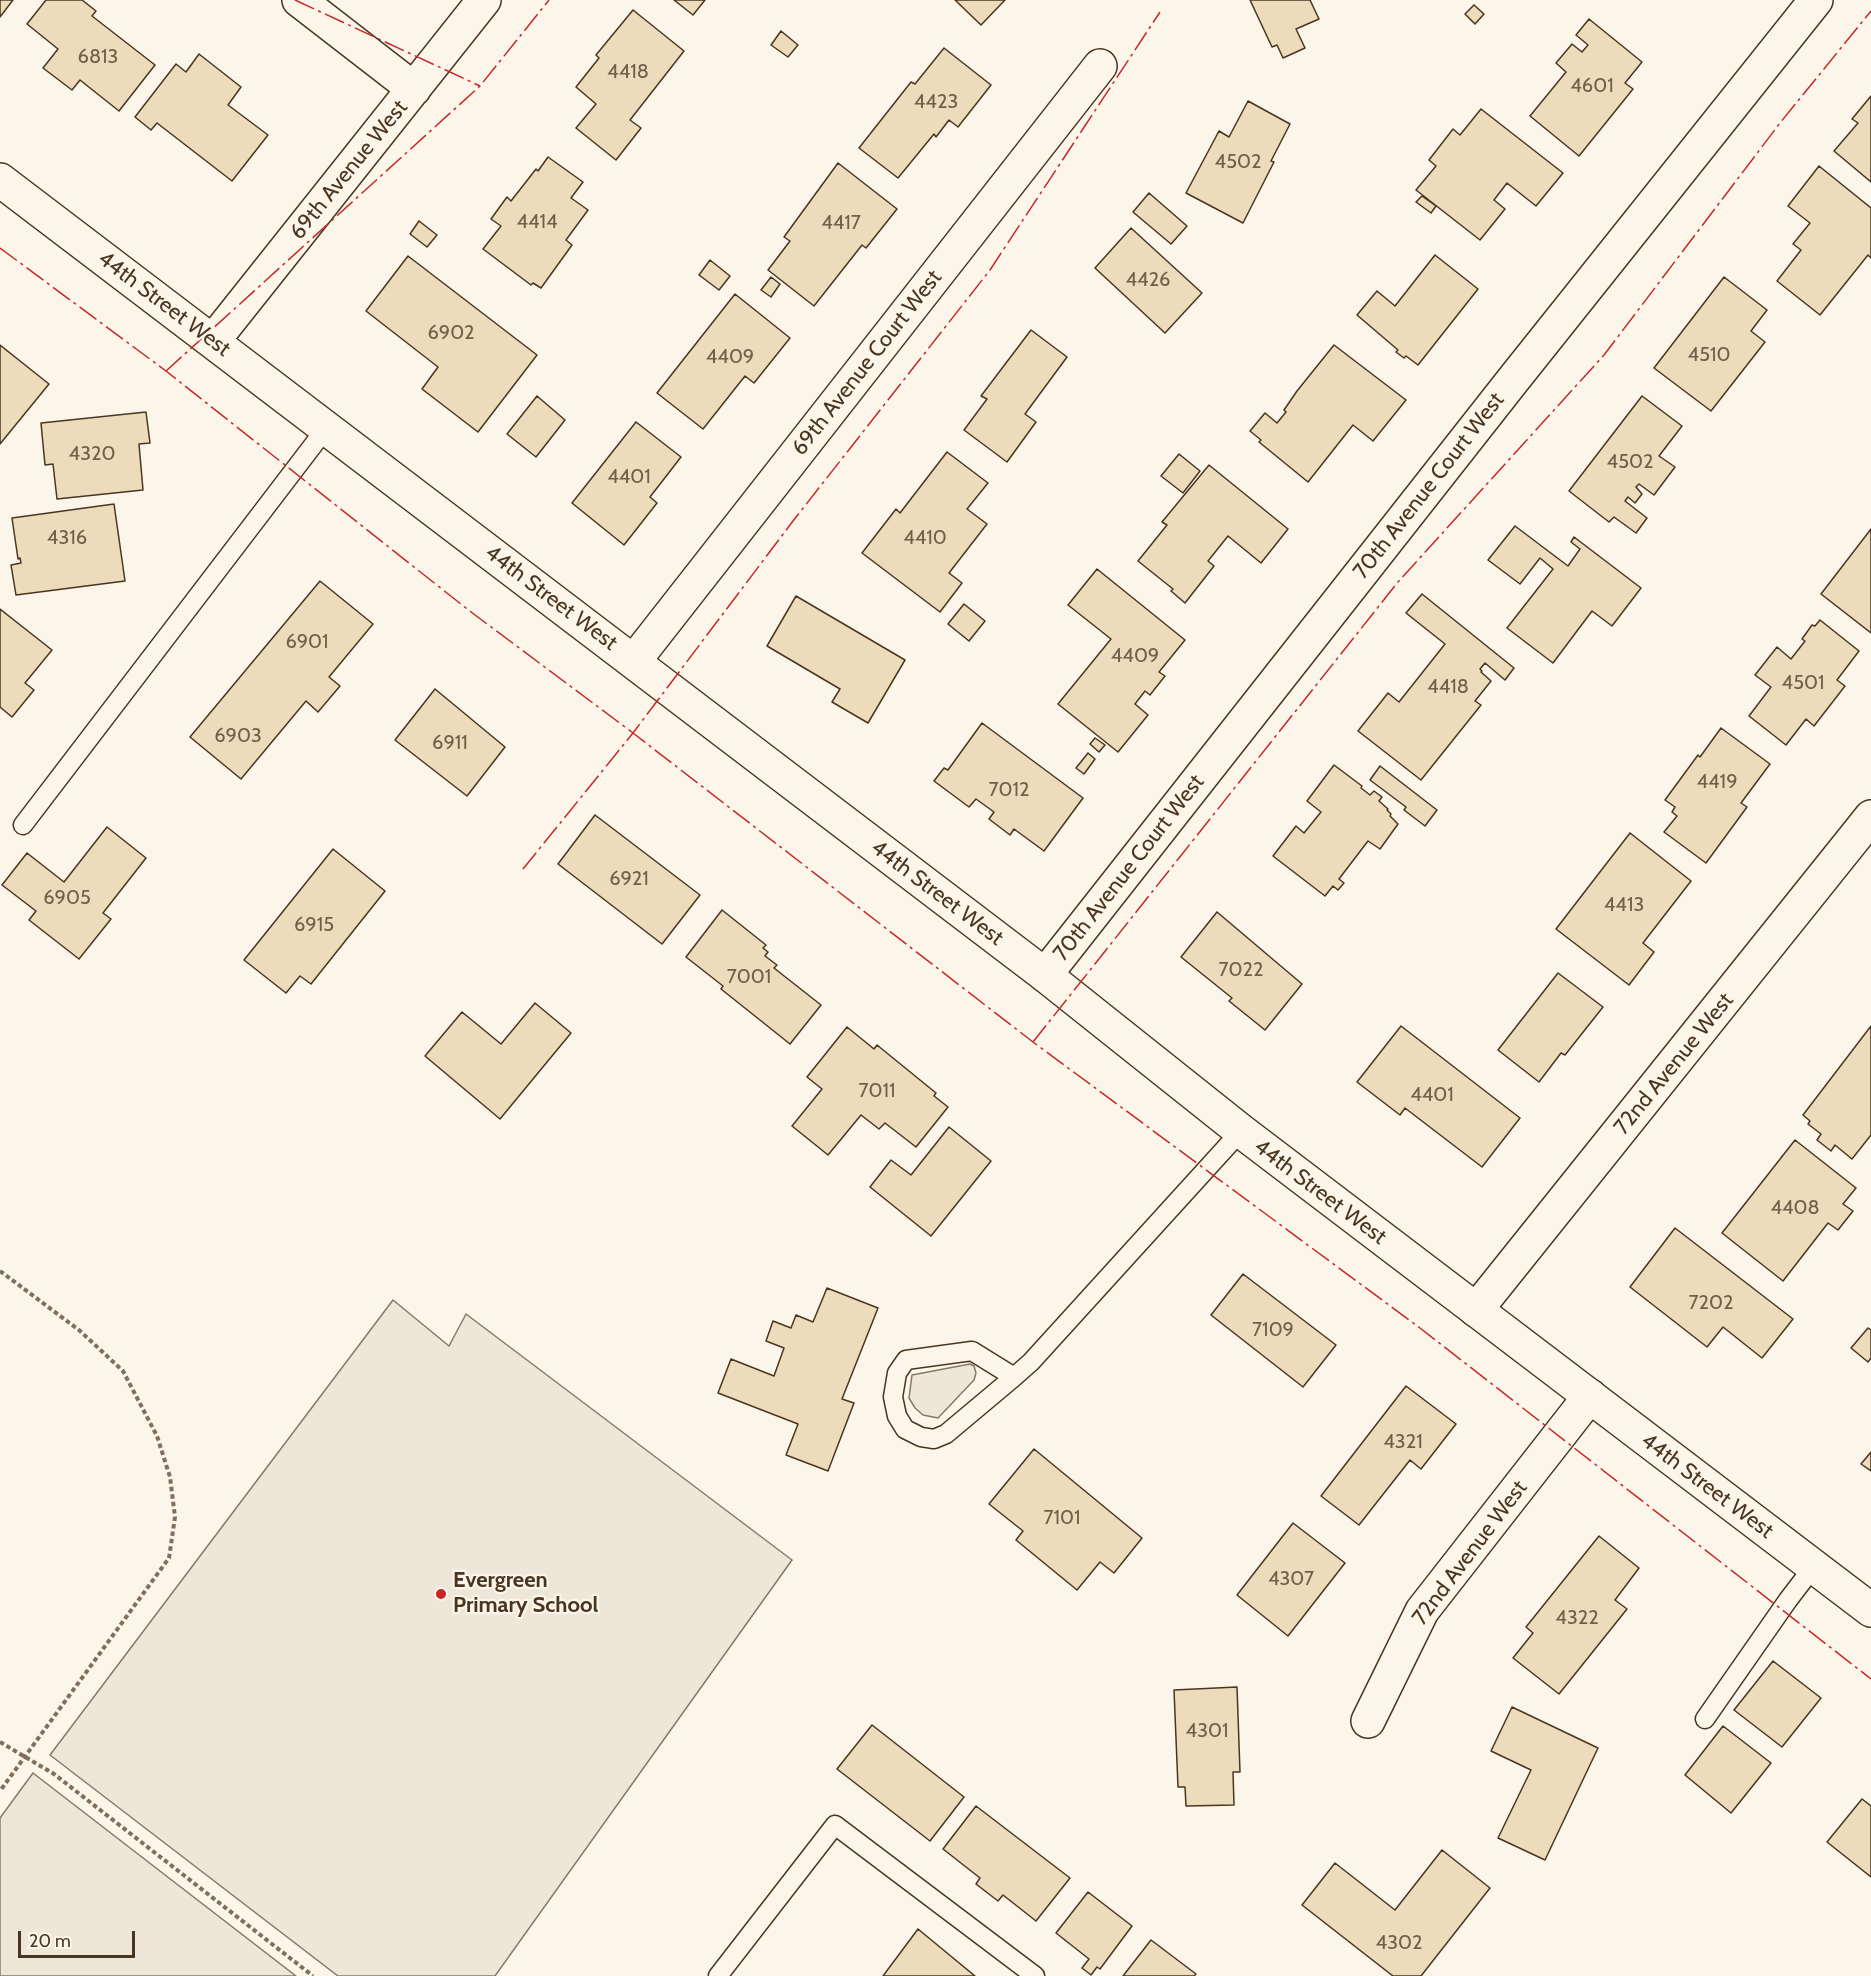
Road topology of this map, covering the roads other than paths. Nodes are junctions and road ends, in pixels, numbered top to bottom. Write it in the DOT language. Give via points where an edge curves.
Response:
graph roads {
  1 [pos="299,0"];
  2 [pos="484,0"];
  3 [pos="1816,0"];
  4 [pos="1100,66"];
  5 [pos="414,89"];
  6 [pos="0,180"];
  7 [pos="213,341"];
  8 [pos="327,427"];
  9 [pos="634,661"];
  10 [pos="1871,817"];
  11 [pos="23,825"];
  12 [pos="1045,975"];
  13 [pos="1241,1131"];
  14 [pos="1476,1310"];
  15 [pos="1014,1377"];
  16 [pos="1590,1396"];
  17 [pos="1814,1566"];
  18 [pos="1871,1610"];
  19 [pos="1706,1719"];
  20 [pos="1368,1721"];
  21 [pos="718,1976"];
  22 [pos="1035,1976"];
  1 -- 5 [label="street"];
  2 -- 5 [label="street, 69th Avenue West"];
  3 -- 12 [label="street, 70th Avenue Court West"];
  4 -- 9 [label="street, 69th Avenue Court West"];
  5 -- 7 [label="street, 69th Avenue West"];
  6 -- 7 [label="street, 44th Street West"];
  7 -- 8 [label="street, 44th Street West"];
  8 -- 9 [label="street, 44th Street West"];
  8 -- 11 [label="lane"];
  9 -- 12 [label="street, 44th Street West"];
  10 -- 14 [label="street, 72nd Avenue West"];
  12 -- 13 [label="street, 44th Street West"];
  13 -- 14 [label="street, 44th Street West"];
  13 -- 15 [label="lane"];
  14 -- 16 [label="street, 44th Street West"];
  15 -- 15 [label="lane" via="946,1434 934,1439 904,1429 897,1416 893,1397 897,1373 906,1360 972,1351"];
  16 -- 17 [label="street, 44th Street West"];
  16 -- 20 [label="street, 72nd Avenue West" via="1422,1611"];
  17 -- 18 [label="street, 44th Street West"];
  17 -- 19 [label="lane"];
  21 -- 22 [label="lane" via="835,1825"];
}
